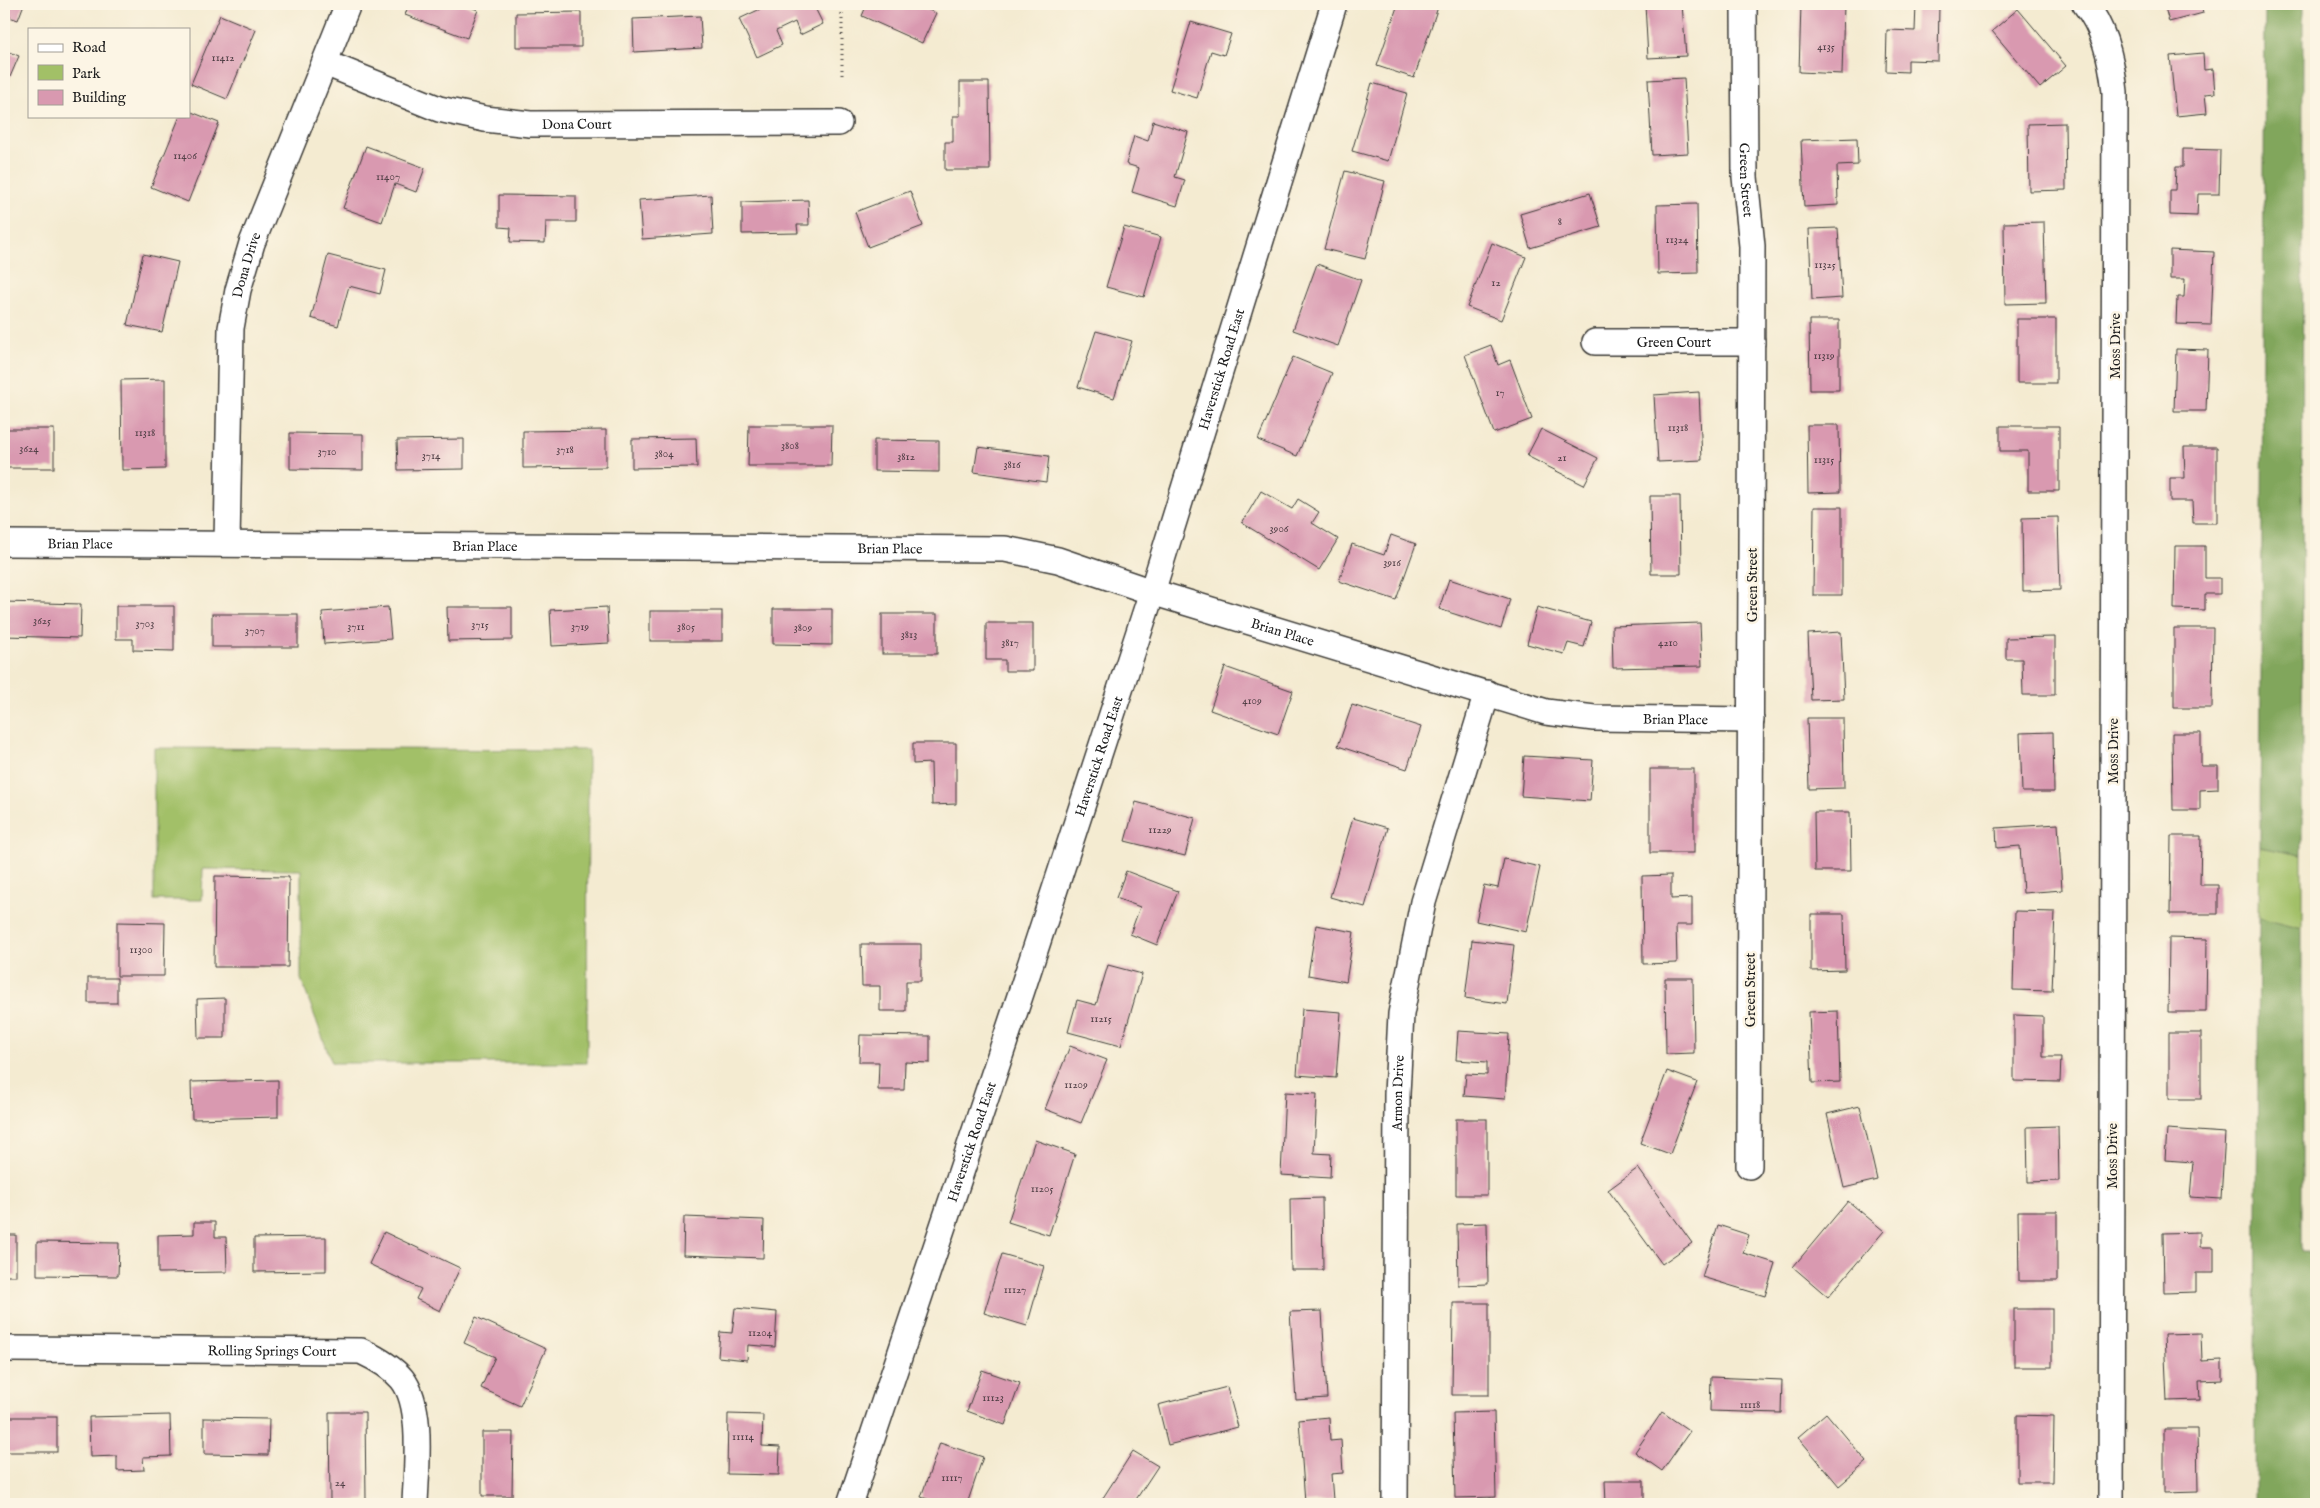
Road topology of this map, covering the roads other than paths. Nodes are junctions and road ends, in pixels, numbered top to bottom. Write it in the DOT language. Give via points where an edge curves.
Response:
graph roads {
  1 [pos="348,4"];
  2 [pos="1334,4"];
  3 [pos="1744,4"];
  4 [pos="2085,4"];
  5 [pos="325,63"];
  6 [pos="840,123"];
  7 [pos="1595,342"];
  8 [pos="1752,342"];
  9 [pos="4,543"];
  10 [pos="227,543"];
  11 [pos="1152,592"];
  12 [pos="1487,693"];
  13 [pos="1751,720"];
  14 [pos="1749,1166"];
  15 [pos="4,1349"];
  16 [pos="415,1504"];
  17 [pos="850,1504"];
  18 [pos="1395,1504"];
  19 [pos="2111,1504"];
  1 -- 5 [label="street, Dona Drive"];
  2 -- 11 [label="street, Haverstick Road East"];
  3 -- 8 [label="street, Green Street" via="1745,177 1752,246"];
  4 -- 19 [label="street, Moss Drive" via="2102,30 2115,92"];
  5 -- 6 [label="street, Dona Court" via="439,108 485,119 521,123"];
  5 -- 10 [label="street, Dona Drive" via="252,243 234,309"];
  7 -- 8 [label="street, Green Court"];
  8 -- 13 [label="street, Green Street"];
  9 -- 10 [label="street, Brian Place"];
  10 -- 11 [label="street, Brian Place" via="1005,549 1058,560"];
  11 -- 12 [label="street, Brian Place"];
  11 -- 17 [label="street, Haverstick Road East"];
  12 -- 13 [label="street, Brian Place" via="1546,712 1594,718"];
  12 -- 18 [label="street, Armon Drive" via="1423,902 1400,1014"];
  13 -- 14 [label="street, Green Street"];
  15 -- 16 [label="street, Rolling Springs Court" via="361,1351 381,1360 403,1380 412,1400 416,1424"];
}
